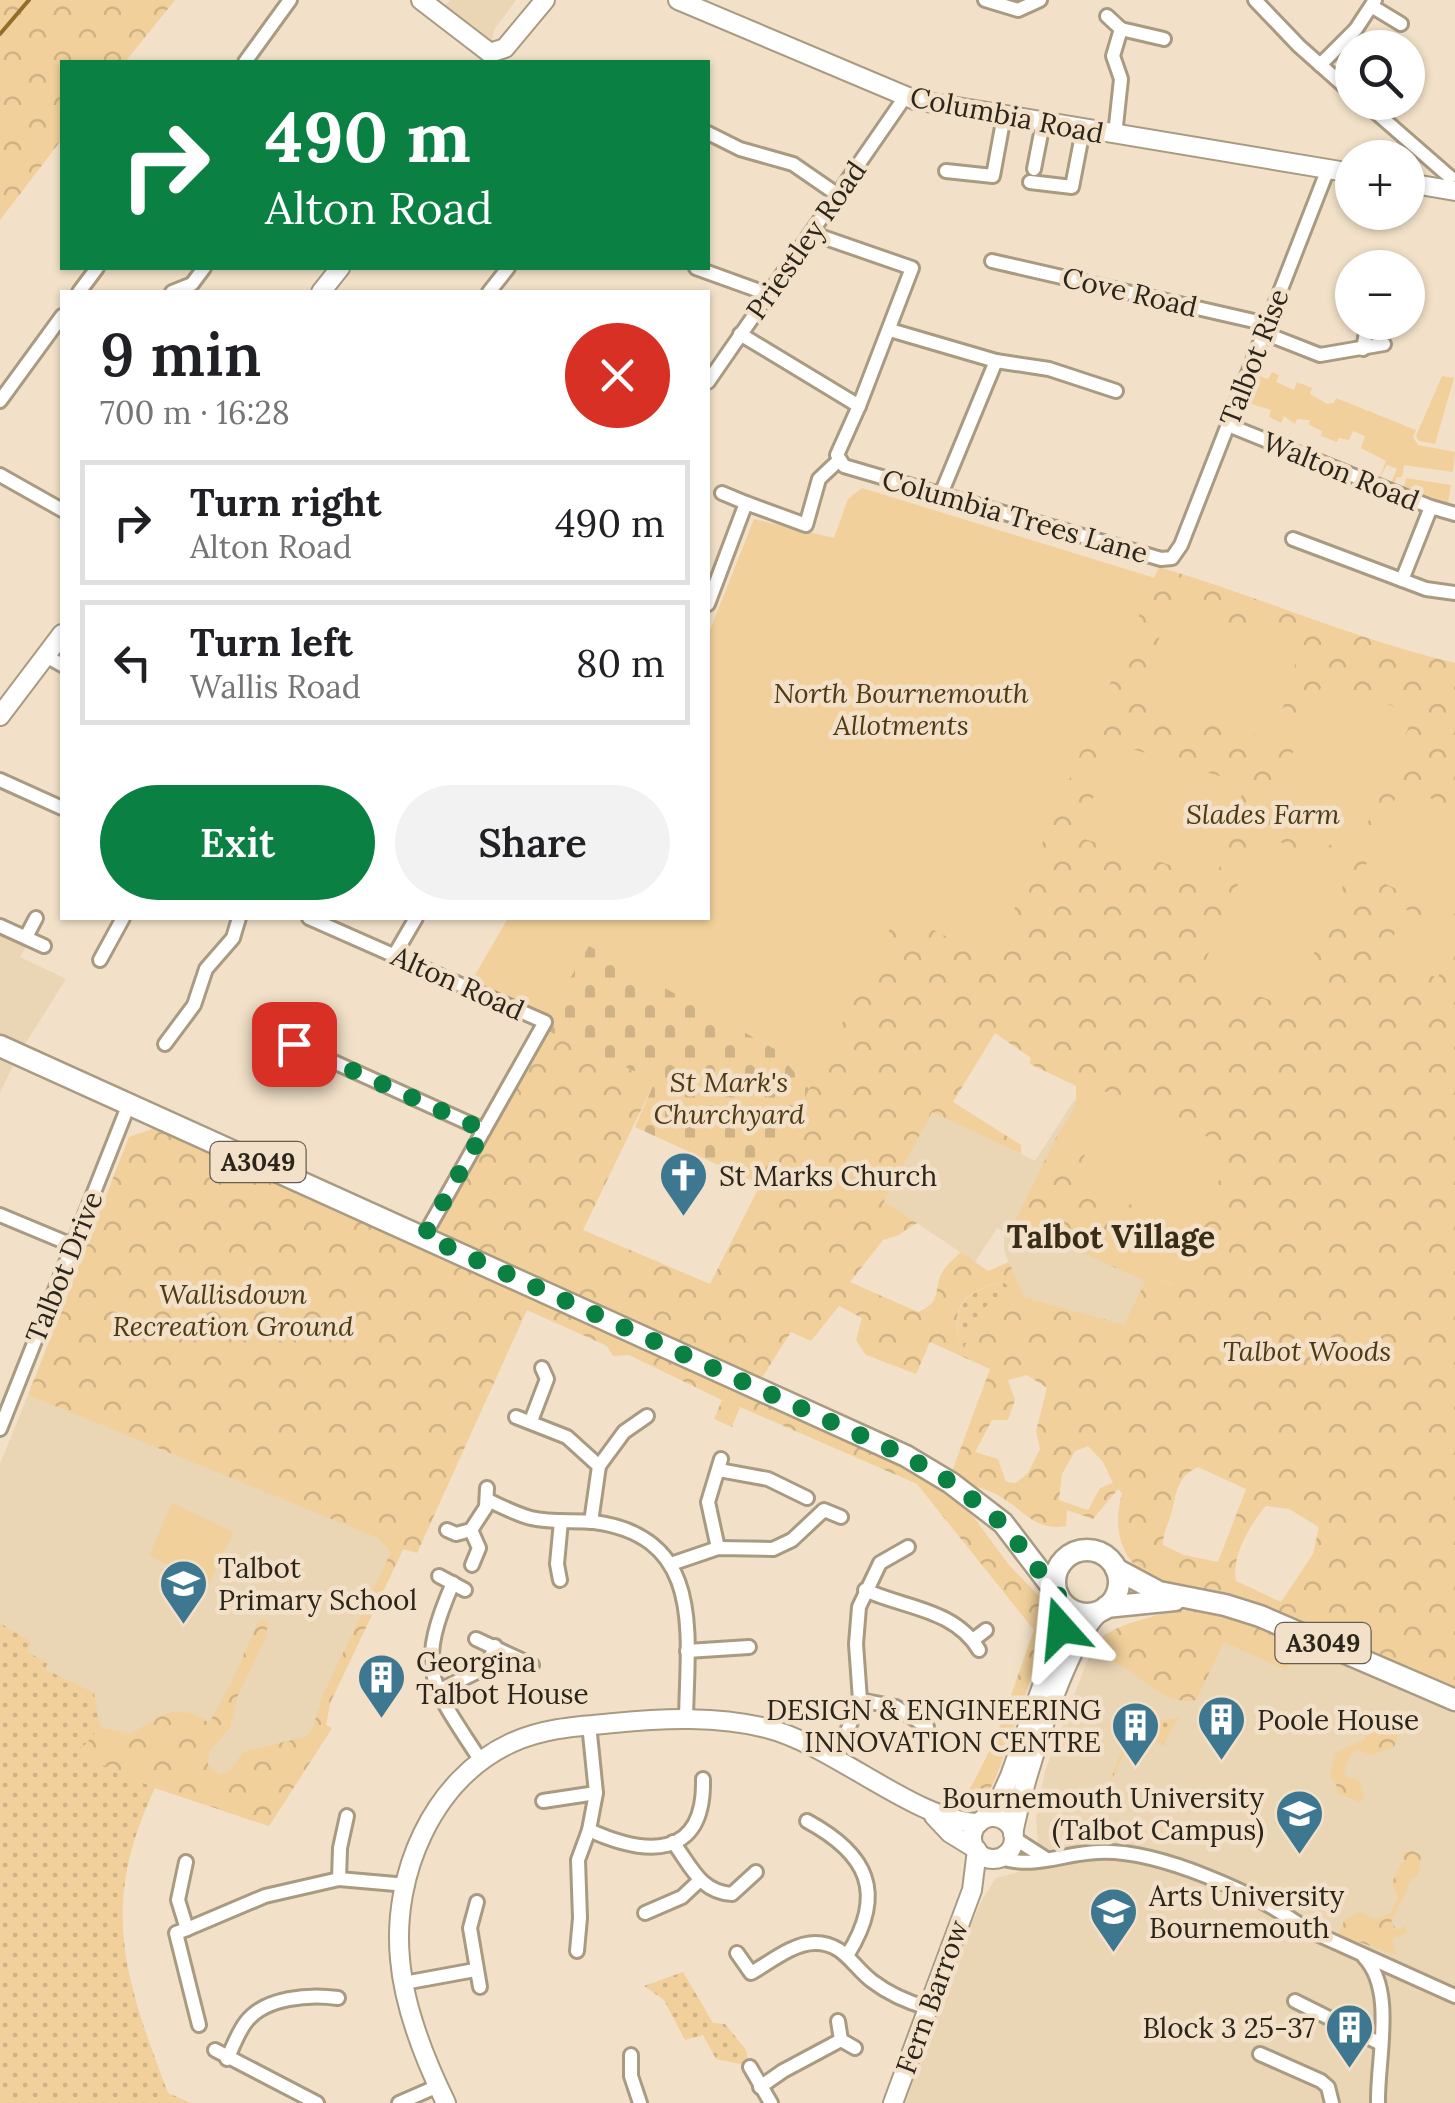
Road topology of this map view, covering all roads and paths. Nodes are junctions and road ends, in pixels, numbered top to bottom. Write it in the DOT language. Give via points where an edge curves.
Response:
graph roads {
  1 [pos="290,0"];
  2 [pos="421,0"];
  3 [pos="529,0"];
  4 [pos="545,0"];
  5 [pos="678,0"];
  6 [pos="985,0"];
  7 [pos="1040,0"];
  8 [pos="1254,0"];
  9 [pos="1374,4"];
  10 [pos="1106,16"];
  11 [pos="1401,24"];
  12 [pos="1121,29"];
  13 [pos="1164,39"];
  14 [pos="488,58"];
  15 [pos="246,60"];
  16 [pos="1320,65"];
  17 [pos="1335,78"];
  18 [pos="905,98"];
  19 [pos="1004,116"];
  20 [pos="1384,120"];
  21 [pos="1043,123"];
  22 [pos="1083,130"];
  23 [pos="710,134"];
  24 [pos="1115,135"];
  25 [pos="1328,169"];
  26 [pos="1335,170"];
  27 [pos="946,171"];
  28 [pos="1452,181"];
  29 [pos="1425,182"];
  30 [pos="838,195"];
  31 [pos="811,233"];
  32 [pos="992,261"];
  33 [pos="202,270"];
  34 [pos="338,270"];
  35 [pos="702,270"];
  36 [pos="177,290"];
  37 [pos="323,290"];
  38 [pos="768,294"];
  39 [pos="60,319"];
  40 [pos="1265,329"];
  41 [pos="890,330"];
  42 [pos="740,334"];
  43 [pos="1365,340"];
  44 [pos="1384,344"];
  45 [pos="1363,348"];
  46 [pos="996,361"];
  47 [pos="710,379"];
  48 [pos="1116,391"];
  49 [pos="0,400"];
  50 [pos="858,406"];
  51 [pos="1228,424"];
  52 [pos="841,463"];
  53 [pos="0,475"];
  54 [pos="722,493"];
  55 [pos="941,494"];
  56 [pos="746,502"];
  57 [pos="1431,508"];
  58 [pos="60,509"];
  59 [pos="1455,514"];
  60 [pos="1293,539"];
  61 [pos="1181,545"];
  62 [pos="1402,580"];
  63 [pos="1455,593"];
  64 [pos="710,599"];
  65 [pos="54,660"];
  66 [pos="0,716"];
  67 [pos="0,780"];
  68 [pos="60,807"];
  69 [pos="36,918"];
  70 [pos="122,920"];
  71 [pos="238,920"];
  72 [pos="314,920"];
  73 [pos="415,920"];
  74 [pos="0,926"];
  75 [pos="26,937"];
  76 [pos="44,946"];
  77 [pos="395,954"];
  78 [pos="100,960"];
  79 [pos="165,1044"];
  80 [pos="294,1044"];
  81 [pos="0,1046"];
  82 [pos="128,1104"];
  83 [pos="484,1130"];
  84 [pos="0,1215"];
  85 [pos="424,1236"];
  86 [pos="72,1245"];
  87 [pos="542,1368"];
  88 [pos="562,1377"];
  89 [pos="544,1389"];
  90 [pos="626,1407"];
  91 [pos="0,1430"];
  92 [pos="599,1466"];
  93 [pos="807,1498"];
  94 [pos="841,1517"];
  95 [pos="561,1521"];
  96 [pos="591,1522"];
  97 [pos="446,1530"];
  98 [pos="470,1530"];
  99 [pos="1012,1535"];
  100 [pos="887,1538"];
  101 [pos="718,1548"];
  102 [pos="1073,1554"];
  103 [pos="671,1564"];
  104 [pos="472,1566"];
  105 [pos="539,1570"];
  106 [pos="1116,1570"];
  107 [pos="439,1576"];
  108 [pos="865,1590"];
  109 [pos="1059,1596"];
  110 [pos="1187,1600"];
  111 [pos="1104,1608"];
  112 [pos="986,1630"];
  113 [pos="476,1639"];
  114 [pos="495,1646"];
  115 [pos="749,1647"];
  116 [pos="687,1652"];
  117 [pos="532,1665"];
  118 [pos="438,1691"];
  119 [pos="860,1700"];
  120 [pos="1455,1700"];
  121 [pos="686,1720"];
  122 [pos="589,1724"];
  123 [pos="927,1727"];
  124 [pos="836,1758"];
  125 [pos="481,1761"];
  126 [pos="703,1778"];
  127 [pos="596,1793"];
  128 [pos="543,1801"];
  129 [pos="927,1808"];
  130 [pos="347,1816"];
  131 [pos="807,1821"];
  132 [pos="981,1821"];
  133 [pos="590,1830"];
  134 [pos="1013,1836"];
  135 [pos="673,1842"];
  136 [pos="976,1850"];
  137 [pos="998,1858"];
  138 [pos="1045,1858"];
  139 [pos="186,1862"];
  140 [pos="756,1872"];
  141 [pos="339,1880"];
  142 [pos="700,1880"];
  143 [pos="407,1885"];
  144 [pos="972,1890"];
  145 [pos="477,1902"];
  146 [pos="644,1913"];
  147 [pos="186,1929"];
  148 [pos="577,1951"];
  149 [pos="737,1953"];
  150 [pos="848,1954"];
  151 [pos="1363,1955"];
  152 [pos="475,1970"];
  153 [pos="404,1983"];
  154 [pos="480,1987"];
  155 [pos="1455,1996"];
  156 [pos="338,1998"];
  157 [pos="1295,2001"];
  158 [pos="928,2008"];
  159 [pos="838,2021"];
  160 [pos="198,2025"];
  161 [pos="841,2040"];
  162 [pos="1379,2042"];
  163 [pos="854,2048"];
  164 [pos="216,2050"];
  165 [pos="1260,2054"];
  166 [pos="631,2055"];
  167 [pos="228,2059"];
  168 [pos="750,2066"];
  169 [pos="760,2087"];
  170 [pos="442,2094"];
  171 [pos="317,2103"];
  172 [pos="399,2103"];
  173 [pos="640,2103"];
  174 [pos="771,2103"];
  175 [pos="893,2103"];
  176 [pos="1332,2103"];
  177 [pos="1378,2103"];
  1 -- 15 [label="street"];
  2 -- 14 [label="street"];
  3 -- 14 [label="street"];
  4 -- 14 [label="street"];
  5 -- 18 [label="street, Columbia Road"];
  6 -- 7 [label="street" via="1018,10"];
  8 -- 16 [label="street"];
  9 -- 11 [label="street"];
  9 -- 16 [label="street"];
  10 -- 12 [label="street"];
  12 -- 13 [label="street"];
  12 -- 24 [label="street" via="1113,56 1121,78"];
  16 -- 17 [label="street"];
  18 -- 19 [label="street, Columbia Road"];
  18 -- 30 [label="street, Priestley Road"];
  19 -- 21 [label="street, Columbia Road"];
  19 -- 27 [label="street" via="993,176"];
  20 -- 28 [label="street"];
  21 -- 22 [label="street, Columbia Road"];
  21 -- 22 [label="street" via="1032,175 1072,187"];
  22 -- 24 [label="street, Columbia Road"];
  23 -- 30 [label="street" via="793,164"];
  24 -- 25 [label="street, Columbia Road"];
  25 -- 26 [label="street, Columbia Road"];
  25 -- 40 [label="street, Talbot Rise"];
  28 -- 29 [label="street"];
  30 -- 31 [label="street, Priestley Road"];
  31 -- 38 [label="street, Priestley Road"];
  31 -- 41 [label="street" via="912,268"];
  32 -- 40 [label="street, Cove Road"];
  33 -- 36 [label="street"];
  34 -- 37 [label="street"];
  35 -- 38 [label="street"];
  38 -- 42 [label="street, Priestley Road"];
  39 -- 49 [label="street"];
  40 -- 45 [label="street, Cove Road" via="1320,355"];
  40 -- 51 [label="street, Talbot Rise"];
  41 -- 46 [label="street"];
  41 -- 50 [label="street"];
  42 -- 47 [label="street, Priestley Road"];
  42 -- 50 [label="street"];
  43 -- 45 [label="street"];
  44 -- 45 [label="street, Cove Road"];
  46 -- 48 [label="street" via="1049,369"];
  46 -- 55 [label="street"];
  50 -- 52 [label="street" via="840,447"];
  51 -- 57 [label="street, Walton Road"];
  51 -- 61 [label="street, Talbot Rise"];
  52 -- 55 [label="street, Columbia Trees Lane"];
  52 -- 56 [label="street" via="819,479 806,525"];
  53 -- 58 [label="street"];
  54 -- 56 [label="street"];
  55 -- 61 [label="street, Columbia Trees Lane" via="1160,559 1172,558"];
  56 -- 64 [label="street"];
  57 -- 59 [label="street, Walton Road"];
  57 -- 62 [label="street"];
  60 -- 62 [label="street" via="1306,551"];
  62 -- 63 [label="street"];
  65 -- 66 [label="street"];
  67 -- 68 [label="street"];
  69 -- 75 [label="street"];
  70 -- 78 [label="street"];
  71 -- 79 [label="street"];
  72 -- 77 [label="street, Alton Road"];
  73 -- 77 [label="street"];
  74 -- 75 [label="street"];
  75 -- 76 [label="street"];
  77 -- 83 [label="street, Alton Road" via="545,1022"];
  80 -- 83 [label="street"];
  81 -- 82 [label="main road, A3049"];
  82 -- 85 [label="main road, A3049"];
  82 -- 86 [label="street, Talbot Drive"];
  83 -- 85 [label="street, Alton Road"];
  84 -- 86 [label="street"];
  85 -- 99 [label="main road, A3049" via="906,1456 970,1496"];
  86 -- 91 [label="street, Talbot Drive"];
  87 -- 89 [label="street"];
  88 -- 89 [label="street"];
  89 -- 92 [label="street" via="523,1419 567,1437"];
  90 -- 92 [label="street" via="641,1418"];
  92 -- 96 [label="street"];
  93 -- 101 [label="street" via="720,1464 708,1502"];
  94 -- 101 [label="street" via="824,1510 773,1548"];
  95 -- 96 [label="street"];
  95 -- 98 [label="street" via="533,1519 488,1494"];
  95 -- 105 [label="street" via="558,1573"];
  96 -- 103 [label="street" via="634,1533"];
  97 -- 98 [label="street"];
  98 -- 104 [label="street" via="479,1548"];
  99 -- 102 [label="main road, A3049" via="1044,1553"];
  99 -- 109 [label="main road, A3049"];
  100 -- 108 [label="street" via="902,1550 880,1563"];
  101 -- 103 [label="street"];
  102 -- 106 [label="main road" via="1096,1552"];
  102 -- 109 [label="main road" via="1058,1569"];
  103 -- 116 [label="street" via="684,1592"];
  106 -- 110 [label="main road, A3049"];
  106 -- 111 [label="main road" via="1118,1591"];
  107 -- 118 [label="street" via="459,1587 431,1643"];
  108 -- 112 [label="street" via="938,1614 976,1645"];
  108 -- 119 [label="street" via="856,1627"];
  109 -- 111 [label="main road" via="1079,1612"];
  109 -- 132 [label="street, Fern Barrow" via="1060,1636 1010,1776 996,1807"];
  110 -- 111 [label="main road, A3049"];
  110 -- 120 [label="main road, A3049" via="1260,1616"];
  111 -- 134 [label="street, Fern Barrow" via="1078,1639 1022,1789"];
  113 -- 114 [label="street"];
  114 -- 117 [label="street"];
  114 -- 118 [label="street" via="487,1667"];
  115 -- 116 [label="street"];
  116 -- 121 [label="street"];
  118 -- 125 [label="street"];
  119 -- 123 [label="street" via="896,1707"];
  119 -- 124 [label="street"];
  121 -- 122 [label="street"];
  121 -- 124 [label="street" via="765,1728"];
  122 -- 125 [label="street" via="512,1742"];
  122 -- 127 [label="street"];
  124 -- 129 [label="street"];
  125 -- 143 [label="street" via="431,1816"];
  126 -- 135 [label="street" via="699,1816"];
  127 -- 128 [label="street"];
  127 -- 133 [label="street"];
  129 -- 132 [label="street" via="954,1820"];
  129 -- 136 [label="street"];
  130 -- 141 [label="street"];
  131 -- 150 [label="street" via="845,1846 865,1874 869,1909"];
  132 -- 134 [label="street" via="1003,1820"];
  132 -- 136 [label="street, Fern Barrow" via="972,1836"];
  133 -- 135 [label="street" via="638,1848"];
  133 -- 148 [label="street" via="578,1860"];
  134 -- 137 [label="street, Fern Barrow" via="1010,1850"];
  134 -- 138 [label="street"];
  135 -- 142 [label="street"];
  136 -- 137 [label="street"];
  136 -- 144 [label="street, Fern Barrow"];
  137 -- 138 [label="street"];
  137 -- 144 [label="street, Fern Barrow"];
  138 -- 151 [label="street" via="1111,1852 1166,1862"];
  139 -- 147 [label="street" via="178,1900"];
  140 -- 142 [label="street" via="732,1894 713,1892"];
  141 -- 143 [label="street"];
  141 -- 147 [label="street" via="265,1896"];
  142 -- 146 [label="street" via="682,1897"];
  143 -- 153 [label="street" via="399,1930"];
  144 -- 158 [label="street, Fern Barrow"];
  145 -- 152 [label="street" via="470,1928"];
  147 -- 160 [label="street" via="176,1933"];
  149 -- 150 [label="street" via="751,1973 814,1943"];
  150 -- 158 [label="street" via="867,1978"];
  151 -- 155 [label="street"];
  151 -- 162 [label="street" via="1377,1972 1384,2001"];
  152 -- 153 [label="street"];
  152 -- 154 [label="street"];
  153 -- 170 [label="street"];
  156 -- 167 [label="street" via="265,2006 243,2025"];
  157 -- 162 [label="street"];
  158 -- 175 [label="street, Fern Barrow"];
  159 -- 161 [label="street"];
  161 -- 163 [label="street"];
  161 -- 169 [label="street"];
  162 -- 177 [label="street"];
  164 -- 167 [label="street"];
  165 -- 176 [label="street" via="1320,2081"];
  166 -- 173 [label="street"];
  167 -- 171 [label="street"];
  168 -- 169 [label="street"];
  169 -- 174 [label="street"];
  170 -- 172 [label="street"];
}
